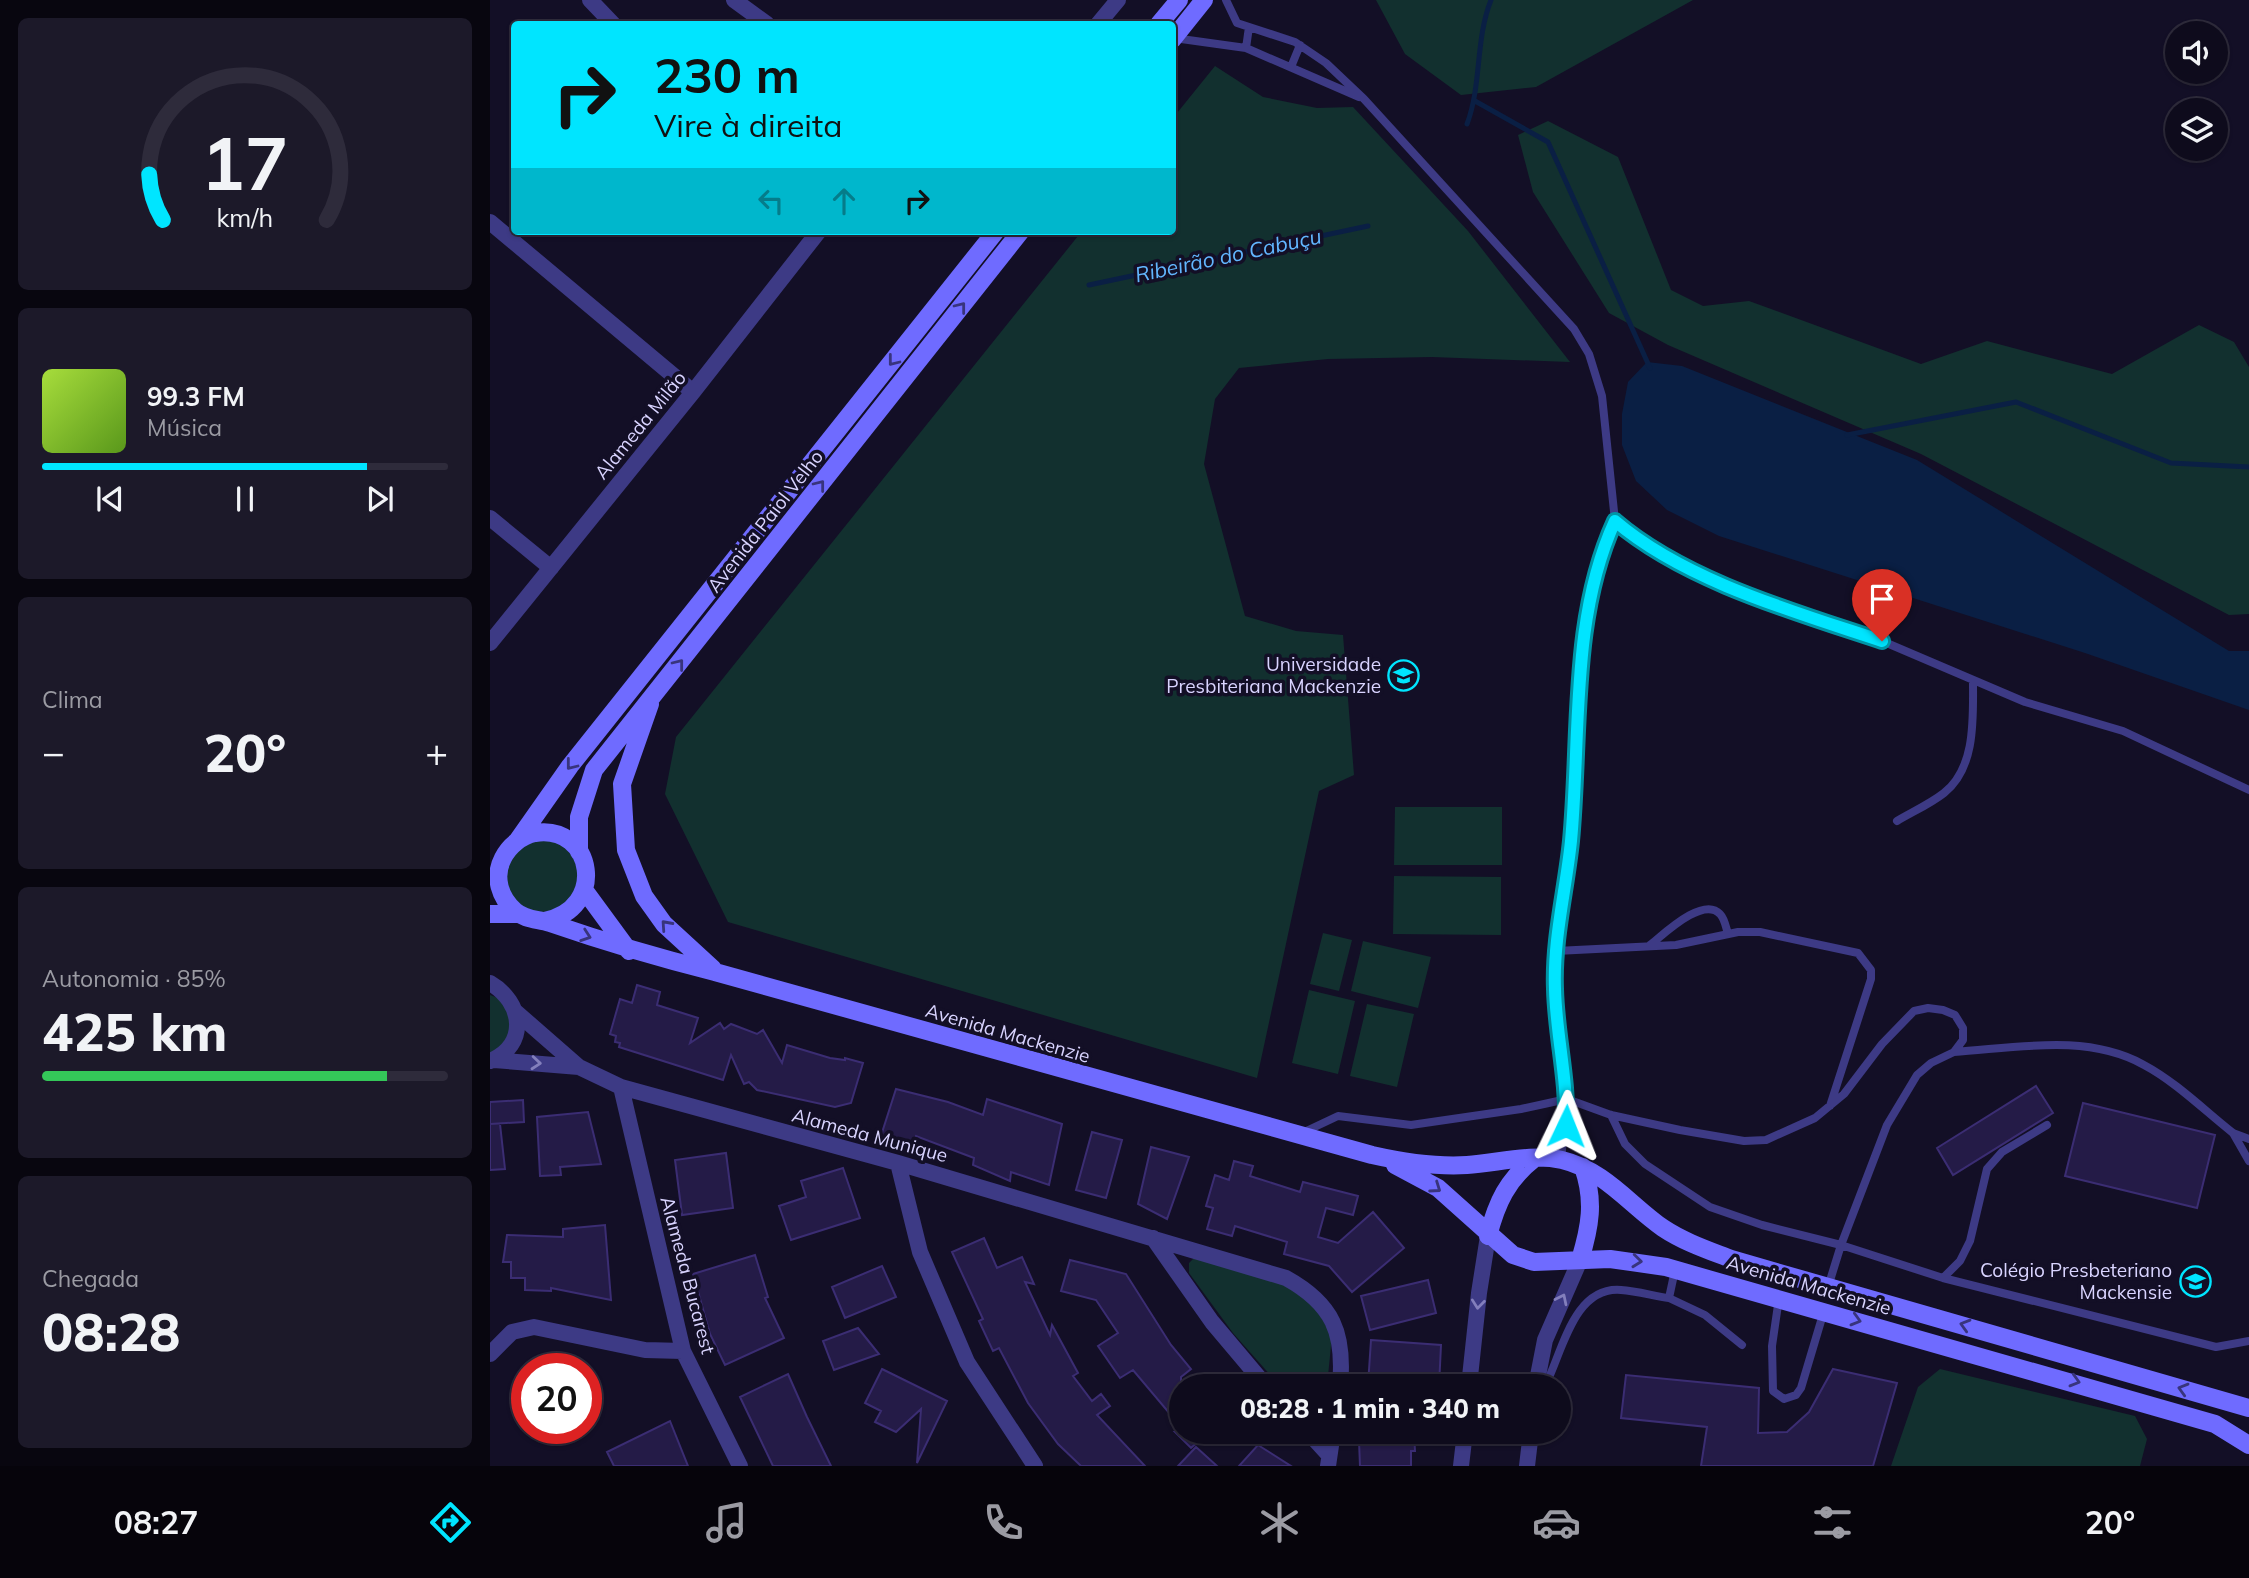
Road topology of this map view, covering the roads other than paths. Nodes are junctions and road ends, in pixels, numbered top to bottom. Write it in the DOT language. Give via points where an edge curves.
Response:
graph roads {
  1 [pos="590,0"];
  2 [pos="734,0"];
  3 [pos="1118,0"];
  4 [pos="1180,0"];
  5 [pos="1204,0"];
  6 [pos="1226,0"];
  7 [pos="610,21"];
  8 [pos="763,21"];
  9 [pos="1100,21"];
  10 [pos="1162,21"];
  11 [pos="1249,27"];
  12 [pos="1176,35"];
  13 [pos="1176,39"];
  14 [pos="1300,44"];
  15 [pos="1246,48"];
  16 [pos="1291,67"];
  17 [pos="1364,99"];
  18 [pos="490,222"];
  19 [pos="816,235"];
  20 [pos="993,235"];
  21 [pos="1018,235"];
  22 [pos="693,392"];
  23 [pos="490,518"];
  24 [pos="1615,521"];
  25 [pos="551,568"];
  26 [pos="490,643"];
  27 [pos="1973,682"];
  28 [pos="652,698"];
  29 [pos="2249,790"];
  30 [pos="1897,821"];
  31 [pos="518,840"];
  32 [pos="579,852"];
  33 [pos="496,864"];
  34 [pos="585,891"];
  35 [pos="490,914"];
  36 [pos="518,914"];
  37 [pos="544,921"];
  38 [pos="1728,934"];
  39 [pos="1648,946"];
  40 [pos="629,951"];
  41 [pos="1556,951"];
  42 [pos="715,972"];
  43 [pos="490,983"];
  44 [pos="516,1012"];
  45 [pos="1954,1052"];
  46 [pos="492,1061"];
  47 [pos="579,1067"];
  48 [pos="621,1087"];
  49 [pos="1567,1099"];
  50 [pos="1830,1106"];
  51 [pos="1611,1115"];
  52 [pos="2048,1125"];
  53 [pos="2234,1133"];
  54 [pos="1298,1135"];
  55 [pos="2249,1139"];
  56 [pos="1376,1156"];
  57 [pos="1535,1157"];
  58 [pos="1561,1160"];
  59 [pos="2249,1161"];
  60 [pos="898,1163"];
  61 [pos="1583,1167"];
  62 [pos="1488,1236"];
  63 [pos="1153,1238"];
  64 [pos="1841,1245"];
  65 [pos="1580,1260"];
  66 [pos="1675,1269"];
  67 [pos="1943,1278"];
  68 [pos="1828,1287"];
  69 [pos="1669,1298"];
  70 [pos="1779,1298"];
  71 [pos="1824,1311"];
  72 [pos="2249,1341"];
  73 [pos="1742,1345"];
  74 [pos="683,1351"];
  75 [pos="490,1354"];
  76 [pos="1256,1374"];
  77 [pos="1341,1374"];
  78 [pos="1470,1374"];
  79 [pos="1538,1374"];
  80 [pos="1550,1374"];
  81 [pos="2249,1408"];
  82 [pos="1317,1444"];
  83 [pos="1464,1444"];
  84 [pos="1530,1444"];
  85 [pos="2249,1445"];
  86 [pos="1329,1460"];
  87 [pos="740,1466"];
  88 [pos="1035,1466"];
  89 [pos="1461,1466"];
  90 [pos="1527,1466"];
  1 -- 7 [label="street"];
  2 -- 8 [label="street"];
  3 -- 9 [label="street"];
  4 -- 10 [label="main road"];
  5 -- 12 [label="main road"];
  6 -- 11 [label="lane" via="1235,21"];
  11 -- 14 [label="lane"];
  11 -- 15 [label="lane"];
  13 -- 15 [label="lane"];
  14 -- 16 [label="lane"];
  14 -- 17 [label="lane"];
  15 -- 16 [label="lane"];
  16 -- 17 [label="lane"];
  17 -- 24 [label="lane" via="1574,329 1589,354 1602,396"];
  18 -- 22 [label="street"];
  19 -- 22 [label="street, Alameda Milão"];
  20 -- 31 [label="main road, Avenida Paiol Velho, one-way" via="613,711"];
  28 -- 21 [label="main road, Avenida Paiol Velho, one-way"];
  22 -- 25 [label="street, Alameda Milão"];
  23 -- 25 [label="street"];
  24 -- 27 [label="lane" via="1643,544 1774,605 1882,641"];
  24 -- 41 [label="lane" via="1592,582 1571,842"];
  25 -- 26 [label="street, Alameda Milão"];
  27 -- 29 [label="lane" via="2123,731"];
  27 -- 30 [label="lane" via="1973,728 1963,769 1945,792"];
  28 -- 32 [label="main road, Avenida Paiol Velho" via="594,770 579,817"];
  42 -- 28 [label="main road, one-way" via="664,924 644,896 626,850 622,784"];
  31 -- 32 [label="main road" via="546,832 570,842"];
  31 -- 33 [label="main road"];
  32 -- 34 [label="main road, Avenida Paiol Velho" via="587,877"];
  33 -- 36 [label="main road" via="500,890"];
  34 -- 37 [label="main road" via="569,912"];
  34 -- 40 [label="main road"];
  35 -- 36 [label="main road"];
  36 -- 37 [label="main road"];
  37 -- 40 [label="main road, Avenida Mackenzie, one-way"];
  38 -- 39 [label="lane"];
  38 -- 39 [label="lane" via="1722,915 1704,909"];
  38 -- 50 [label="lane" via="1760,932 1858,953 1867,961 1871,979"];
  39 -- 41 [label="lane"];
  40 -- 42 [label="main road, Avenida Mackenzie"];
  41 -- 49 [label="lane" via="1555,992"];
  42 -- 54 [label="main road, Avenida Mackenzie"];
  43 -- 44 [label="street, Alameda Munique" via="511,1000"];
  44 -- 46 [label="street" via="511,1045"];
  44 -- 47 [label="street, Alameda Munique"];
  45 -- 50 [label="lane" via="1963,1040 1963,1028 1955,1015 1928,1008 1914,1011"];
  45 -- 53 [label="lane" via="2068,1045 2114,1052 2145,1065"];
  45 -- 64 [label="lane" via="1917,1075 1887,1125"];
  46 -- 47 [label="street, Alameda Munique, one-way"];
  47 -- 48 [label="street, Alameda Munique"];
  48 -- 60 [label="street, Alameda Munique"];
  48 -- 74 [label="street, Alameda Bucarest"];
  49 -- 51 [label="lane"];
  49 -- 54 [label="lane" via="1411,1125 1338,1115"];
  49 -- 58 [label="lane"];
  50 -- 51 [label="lane" via="1815,1118 1766,1140 1744,1141"];
  51 -- 64 [label="lane" via="1625,1144 1645,1164 1710,1207"];
  52 -- 67 [label="lane" via="2002,1152 1987,1170 1970,1241 1960,1261"];
  53 -- 55 [label="lane"];
  53 -- 59 [label="lane"];
  54 -- 56 [label="main road, Avenida Mackenzie"];
  56 -- 57 [label="main road, Avenida Mackenzie" via="1465,1166"];
  56 -- 62 [label="main road, Avenida Mackenzie, one-way" via="1438,1188"];
  57 -- 58 [label="main road, Avenida Mackenzie"];
  57 -- 62 [label="main road" via="1504,1189"];
  58 -- 61 [label="main road, Avenida Mackenzie"];
  60 -- 63 [label="street, Alameda Munique"];
  60 -- 88 [label="street" via="920,1252 967,1362"];
  61 -- 65 [label="main road" via="1592,1213"];
  61 -- 68 [label="main road, Avenida Mackenzie" via="1663,1228 1692,1244"];
  62 -- 65 [label="main road, Avenida Mackenzie" via="1513,1255 1534,1262"];
  62 -- 78 [label="street, one-way"];
  63 -- 76 [label="street" via="1212,1322"];
  63 -- 77 [label="street, Alameda Munique" via="1286,1278 1307,1290 1330,1315 1339,1334"];
  64 -- 67 [label="lane"];
  64 -- 68 [label="lane"];
  65 -- 66 [label="main road, Avenida Mackenzie, one-way" via="1643,1261"];
  79 -- 65 [label="street, one-way" via="1545,1340"];
  66 -- 69 [label="lane"];
  66 -- 70 [label="main road, Avenida Mackenzie"];
  67 -- 72 [label="lane" via="2216,1347"];
  81 -- 68 [label="main road, Avenida Mackenzie, one-way"];
  69 -- 73 [label="lane" via="1705,1315"];
  69 -- 80 [label="lane" via="1618,1289 1594,1296 1576,1314"];
  70 -- 71 [label="main road, Avenida Mackenzie"];
  70 -- 71 [label="lane" via="1770,1373 1773,1391 1784,1399 1801,1388"];
  71 -- 85 [label="main road, Avenida Mackenzie, one-way" via="2215,1424"];
  74 -- 75 [label="street" via="635,1348 534,1327 512,1332"];
  74 -- 87 [label="street, Alameda Bucarest"];
  82 -- 86 [label="street"];
  83 -- 89 [label="street"];
  84 -- 90 [label="street"];
}
